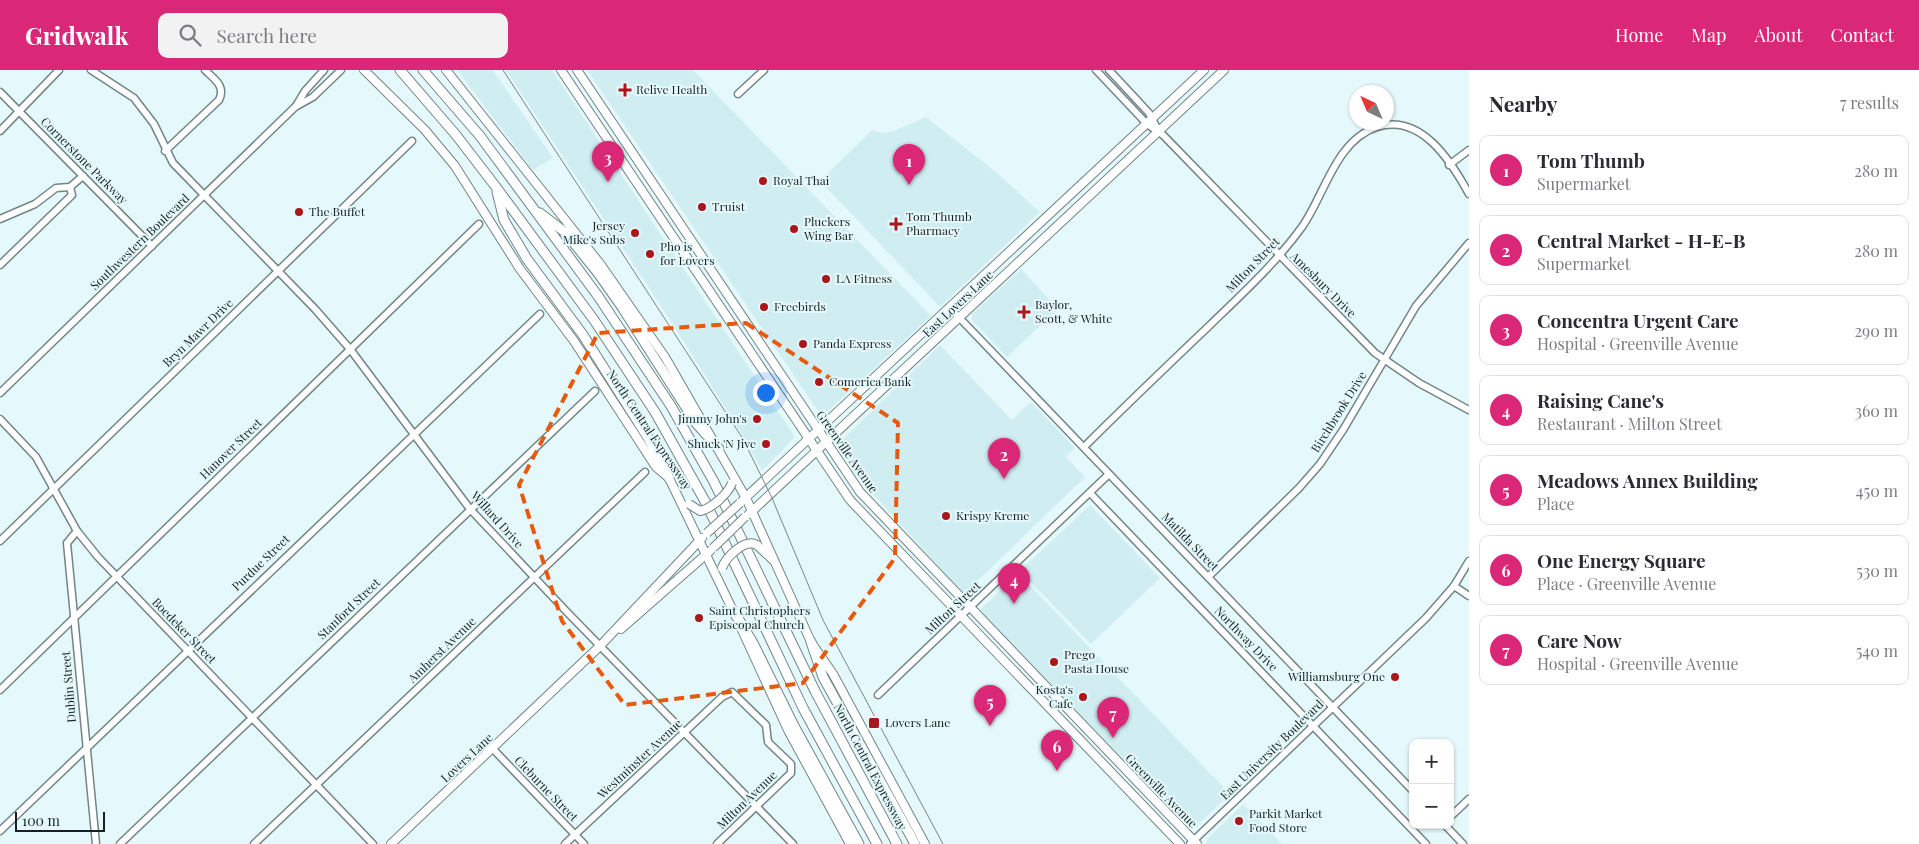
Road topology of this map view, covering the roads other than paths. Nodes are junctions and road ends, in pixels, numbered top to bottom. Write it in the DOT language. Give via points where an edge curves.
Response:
graph roads {
  1 [pos="59,70"];
  2 [pos="91,70"];
  3 [pos="205,70"];
  4 [pos="324,70"];
  5 [pos="341,70"];
  6 [pos="364,70"];
  7 [pos="400,70"];
  8 [pos="423,70"];
  9 [pos="446,70"];
  10 [pos="561,70"];
  11 [pos="577,70"];
  12 [pos="764,70"];
  13 [pos="1096,70"];
  14 [pos="1109,70"];
  15 [pos="1204,70"];
  16 [pos="1224,70"];
  17 [pos="589,88"];
  18 [pos="0,92"];
  19 [pos="738,94"];
  20 [pos="578,95"];
  21 [pos="295,107"];
  22 [pos="19,111"];
  23 [pos="1150,121"];
  24 [pos="0,131"];
  25 [pos="1159,131"];
  26 [pos="412,141"];
  27 [pos="1469,150"];
  28 [pos="165,151"];
  29 [pos="1449,165"];
  30 [pos="644,171"];
  31 [pos="83,176"];
  32 [pos="634,179"];
  33 [pos="496,187"];
  34 [pos="70,188"];
  35 [pos="1469,194"];
  36 [pos="204,195"];
  37 [pos="532,207"];
  38 [pos="1049,215"];
  39 [pos="0,219"];
  40 [pos="479,224"];
  41 [pos="1059,224"];
  42 [pos="1469,243"];
  43 [pos="152,246"];
  44 [pos="1279,257"];
  45 [pos="0,265"];
  46 [pos="278,272"];
  47 [pos="950,308"];
  48 [pos="540,314"];
  49 [pos="959,318"];
  50 [pos="350,349"];
  51 [pos="1384,360"];
  52 [pos="595,391"];
  53 [pos="0,393"];
  54 [pos="1469,410"];
  55 [pos="0,418"];
  56 [pos="818,431"];
  57 [pos="414,433"];
  58 [pos="809,439"];
  59 [pos="826,443"];
  60 [pos="1084,447"];
  61 [pos="719,449"];
  62 [pos="818,451"];
  63 [pos="731,470"];
  64 [pos="645,472"];
  65 [pos="1109,474"];
  66 [pos="669,478"];
  67 [pos="54,488"];
  68 [pos="1090,493"];
  69 [pos="681,499"];
  70 [pos="743,500"];
  71 [pos="470,509"];
  72 [pos="752,511"];
  73 [pos="77,531"];
  74 [pos="0,541"];
  75 [pos="700,541"];
  76 [pos="706,554"];
  77 [pos="1469,561"];
  78 [pos="778,565"];
  79 [pos="116,577"];
  80 [pos="534,577"];
  81 [pos="1208,577"];
  82 [pos="720,583"];
  83 [pos="1454,586"];
  84 [pos="1469,596"];
  85 [pos="970,608"];
  86 [pos="734,613"];
  87 [pos="961,616"];
  88 [pos="74,618"];
  89 [pos="811,642"];
  90 [pos="600,646"];
  91 [pos="187,650"];
  92 [pos="0,690"];
  93 [pos="878,696"];
  94 [pos="1066,707"];
  95 [pos="1333,708"];
  96 [pos="1057,716"];
  97 [pos="251,717"];
  98 [pos="1314,726"];
  99 [pos="685,732"];
  100 [pos="86,748"];
  101 [pos="493,749"];
  102 [pos="1110,754"];
  103 [pos="1102,763"];
  104 [pos="791,773"];
  105 [pos="316,785"];
  106 [pos="1409,787"];
  107 [pos="1469,799"];
  108 [pos="757,806"];
  109 [pos="1454,813"];
  110 [pos="1449,829"];
  111 [pos="0,831"];
  112 [pos="575,835"];
  113 [pos="1194,843"];
  114 [pos="96,844"];
  115 [pos="120,844"];
  116 [pos="254,844"];
  117 [pos="373,844"];
  118 [pos="391,844"];
  119 [pos="565,844"];
  120 [pos="584,844"];
  121 [pos="717,844"];
  122 [pos="793,844"];
  123 [pos="850,844"];
  124 [pos="860,844"];
  125 [pos="877,844"];
  126 [pos="897,844"];
  127 [pos="915,844"];
  128 [pos="925,844"];
  129 [pos="1180,844"];
  130 [pos="1426,844"];
  131 [pos="1463,844"];
  1 -- 22 [label="street"];
  2 -- 28 [label="street, Willard Drive" via="134,98 154,124"];
  3 -- 28 [label="street" via="220,86 222,94"];
  4 -- 21 [label="street, Southwestern Boulevard"];
  5 -- 21 [label="street, Southwestern Boulevard" via="313,97"];
  6 -- 66 [label="main road, North Central Expressway" via="425,130 455,166 520,269 574,341 656,467"];
  7 -- 33 [label="highway, North Central Expressway"];
  8 -- 37 [label="highway, North Central Expressway" via="480,136"];
  9 -- 61 [label="main road, North Central Expressway" via="627,301 665,357"];
  10 -- 20 [label="main road, Greenville Avenue"];
  11 -- 17 [label="main road, Greenville Avenue"];
  12 -- 19 [label="street"];
  13 -- 23 [label="street, Amesbury Drive"];
  14 -- 23 [label="street, Amesbury Drive"];
  15 -- 23 [label="main road, East Lovers Lane"];
  16 -- 25 [label="main road, East Lovers Lane"];
  17 -- 20 [label="main road"];
  17 -- 30 [label="main road, Greenville Avenue"];
  18 -- 22 [label="street, Cornerstone Parkway"];
  20 -- 32 [label="main road, Greenville Avenue"];
  21 -- 36 [label="street, Southwestern Boulevard"];
  22 -- 24 [label="street"];
  22 -- 31 [label="street, Cornerstone Parkway"];
  23 -- 25 [label="street, Amesbury Drive"];
  23 -- 38 [label="main road, East Lovers Lane"];
  25 -- 41 [label="main road, East Lovers Lane"];
  25 -- 44 [label="street, Amesbury Drive"];
  26 -- 46 [label="street, Bryn Mawr Drive"];
  27 -- 29 [label="street"];
  28 -- 36 [label="street, Willard Drive"];
  29 -- 35 [label="street"];
  29 -- 44 [label="street, Milton Street" via="1429,139 1412,127 1383,125 1360,134 1343,152 1309,216"];
  30 -- 32 [label="main road"];
  30 -- 56 [label="main road, Greenville Avenue"];
  31 -- 34 [label="street"];
  31 -- 43 [label="street, Cornerstone Parkway"];
  32 -- 58 [label="main road, Greenville Avenue"];
  33 -- 66 [label="highway" via="504,220 522,251 588,342 647,436"];
  33 -- 125 [label="highway, North Central Expressway" via="607,338 669,437 710,512 813,727"];
  34 -- 39 [label="street" via="56,188 35,204"];
  34 -- 45 [label="street" via="72,195"];
  36 -- 43 [label="street, Southwestern Boulevard"];
  36 -- 46 [label="street, Willard Drive"];
  37 -- 61 [label="highway" via="566,233 598,273 696,424"];
  37 -- 126 [label="highway, North Central Expressway" via="624,332 694,443 815,691"];
  38 -- 41 [label="main road"];
  38 -- 47 [label="main road, East Lovers Lane"];
  40 -- 50 [label="street, Hanover Street"];
  41 -- 49 [label="main road, East Lovers Lane"];
  42 -- 51 [label="street, Birchbrook Drive" via="1416,306"];
  43 -- 53 [label="street, Southwestern Boulevard"];
  44 -- 51 [label="street, Amesbury Drive"];
  44 -- 60 [label="street, Milton Street"];
  46 -- 50 [label="street, Willard Drive"];
  46 -- 67 [label="street, Bryn Mawr Drive"];
  47 -- 49 [label="street, Matilda Street"];
  47 -- 56 [label="main road, East Lovers Lane"];
  48 -- 57 [label="street, Purdue Street"];
  49 -- 59 [label="main road, East Lovers Lane"];
  49 -- 60 [label="street, Matilda Street"];
  50 -- 57 [label="street, Willard Drive"];
  50 -- 79 [label="street, Hanover Street"];
  51 -- 54 [label="street, Amesbury Drive" via="1440,396"];
  51 -- 81 [label="street, Birchbrook Drive" via="1334,446 1311,475"];
  52 -- 71 [label="street, Stanford Street"];
  55 -- 67 [label="street, Boedeker Street" via="36,457"];
  56 -- 58 [label="main road, East Lovers Lane"];
  56 -- 59 [label="main road, Greenville Avenue"];
  57 -- 71 [label="street, Willard Drive"];
  57 -- 91 [label="street, Purdue Street"];
  58 -- 62 [label="main road, Greenville Avenue"];
  58 -- 70 [label="main road, East Lovers Lane"];
  59 -- 62 [label="main road, East Lovers Lane"];
  59 -- 85 [label="main road, Greenville Avenue" via="872,507"];
  60 -- 65 [label="street, Matilda Street"];
  61 -- 63 [label="main road, North Central Expressway"];
  62 -- 72 [label="main road, East Lovers Lane"];
  62 -- 87 [label="main road, Greenville Avenue" via="863,515"];
  63 -- 69 [label="main road, bridge" via="732,483 728,491 706,510 700,511"];
  63 -- 70 [label="main road, North Central Expressway"];
  64 -- 80 [label="street, Amherst Avenue"];
  65 -- 68 [label="street, Milton Street"];
  65 -- 81 [label="street, Matilda Street"];
  66 -- 69 [label="main road, North Central Expressway"];
  67 -- 73 [label="street, Boedeker Street"];
  67 -- 74 [label="street, Bryn Mawr Drive"];
  68 -- 85 [label="street, Milton Street"];
  68 -- 98 [label="street, Northway Drive"];
  69 -- 75 [label="main road, North Central Expressway"];
  70 -- 72 [label="main road, North Central Expressway"];
  70 -- 75 [label="main road, East Lovers Lane, bridge"];
  71 -- 80 [label="street, Willard Drive"];
  71 -- 97 [label="street, Stanford Street"];
  72 -- 76 [label="main road, East Lovers Lane, bridge"];
  72 -- 78 [label="main road, North Central Expressway"];
  73 -- 79 [label="street, Boedeker Street"];
  73 -- 88 [label="street, Dublin Street" via="67,543"];
  75 -- 76 [label="main road, North Central Expressway"];
  75 -- 90 [label="main road, Lovers Lane"];
  76 -- 82 [label="main road, North Central Expressway"];
  76 -- 90 [label="main road, Lovers Lane"];
  77 -- 83 [label="street, East University Boulevard"];
  78 -- 82 [label="main road, bridge" via="757,545 751,542 744,544 724,563"];
  78 -- 89 [label="main road, North Central Expressway"];
  79 -- 88 [label="street, Hanover Street"];
  79 -- 91 [label="street, Boedeker Street"];
  80 -- 90 [label="street, Willard Drive"];
  80 -- 105 [label="street, Amherst Avenue"];
  81 -- 95 [label="street, Matilda Street"];
  82 -- 86 [label="main road, North Central Expressway"];
  83 -- 84 [label="street"];
  83 -- 95 [label="street, East University Boulevard" via="1426,618"];
  85 -- 87 [label="street, Milton Street"];
  85 -- 94 [label="main road, Greenville Avenue"];
  86 -- 123 [label="main road, North Central Expressway" via="788,730"];
  86 -- 124 [label="highway"];
  87 -- 93 [label="street, Milton Street"];
  87 -- 96 [label="main road, Greenville Avenue"];
  88 -- 92 [label="street, Hanover Street"];
  88 -- 100 [label="street, Dublin Street"];
  89 -- 127 [label="highway" via="823,677"];
  89 -- 128 [label="main road, North Central Expressway" via="833,674"];
  90 -- 99 [label="street, Willard Drive"];
  90 -- 101 [label="main road, Lovers Lane"];
  91 -- 97 [label="street, Boedeker Street"];
  91 -- 100 [label="street, Purdue Street"];
  94 -- 96 [label="main road"];
  94 -- 102 [label="main road, Greenville Avenue"];
  95 -- 98 [label="street, East University Boulevard"];
  95 -- 106 [label="street, Matilda Street"];
  96 -- 103 [label="main road, Greenville Avenue"];
  97 -- 105 [label="street, Boedeker Street"];
  97 -- 115 [label="street, Stanford Street"];
  98 -- 113 [label="street, East University Boulevard"];
  98 -- 130 [label="street, Northway Drive"];
  99 -- 104 [label="street, Westminster Avenue" via="722,697 732,692 766,725 768,742 791,764"];
  99 -- 108 [label="street, Willard Drive"];
  99 -- 112 [label="street, Westminster Avenue"];
  100 -- 111 [label="street, Purdue Street"];
  100 -- 114 [label="street, Dublin Street"];
  101 -- 112 [label="street, Cleburne Street"];
  101 -- 118 [label="main road, Lovers Lane"];
  102 -- 103 [label="main road"];
  102 -- 113 [label="main road, Greenville Avenue"];
  103 -- 129 [label="main road, Greenville Avenue"];
  104 -- 108 [label="street, Milton Avenue"];
  105 -- 116 [label="street, Amherst Avenue"];
  105 -- 117 [label="street, Boedeker Street"];
  107 -- 109 [label="street"];
  108 -- 121 [label="street, Milton Avenue"];
  108 -- 122 [label="street, Willard Drive"];
  110 -- 131 [label="street"];
  112 -- 119 [label="street, Westminster Avenue"];
  112 -- 120 [label="street, Cleburne Street"];
}
